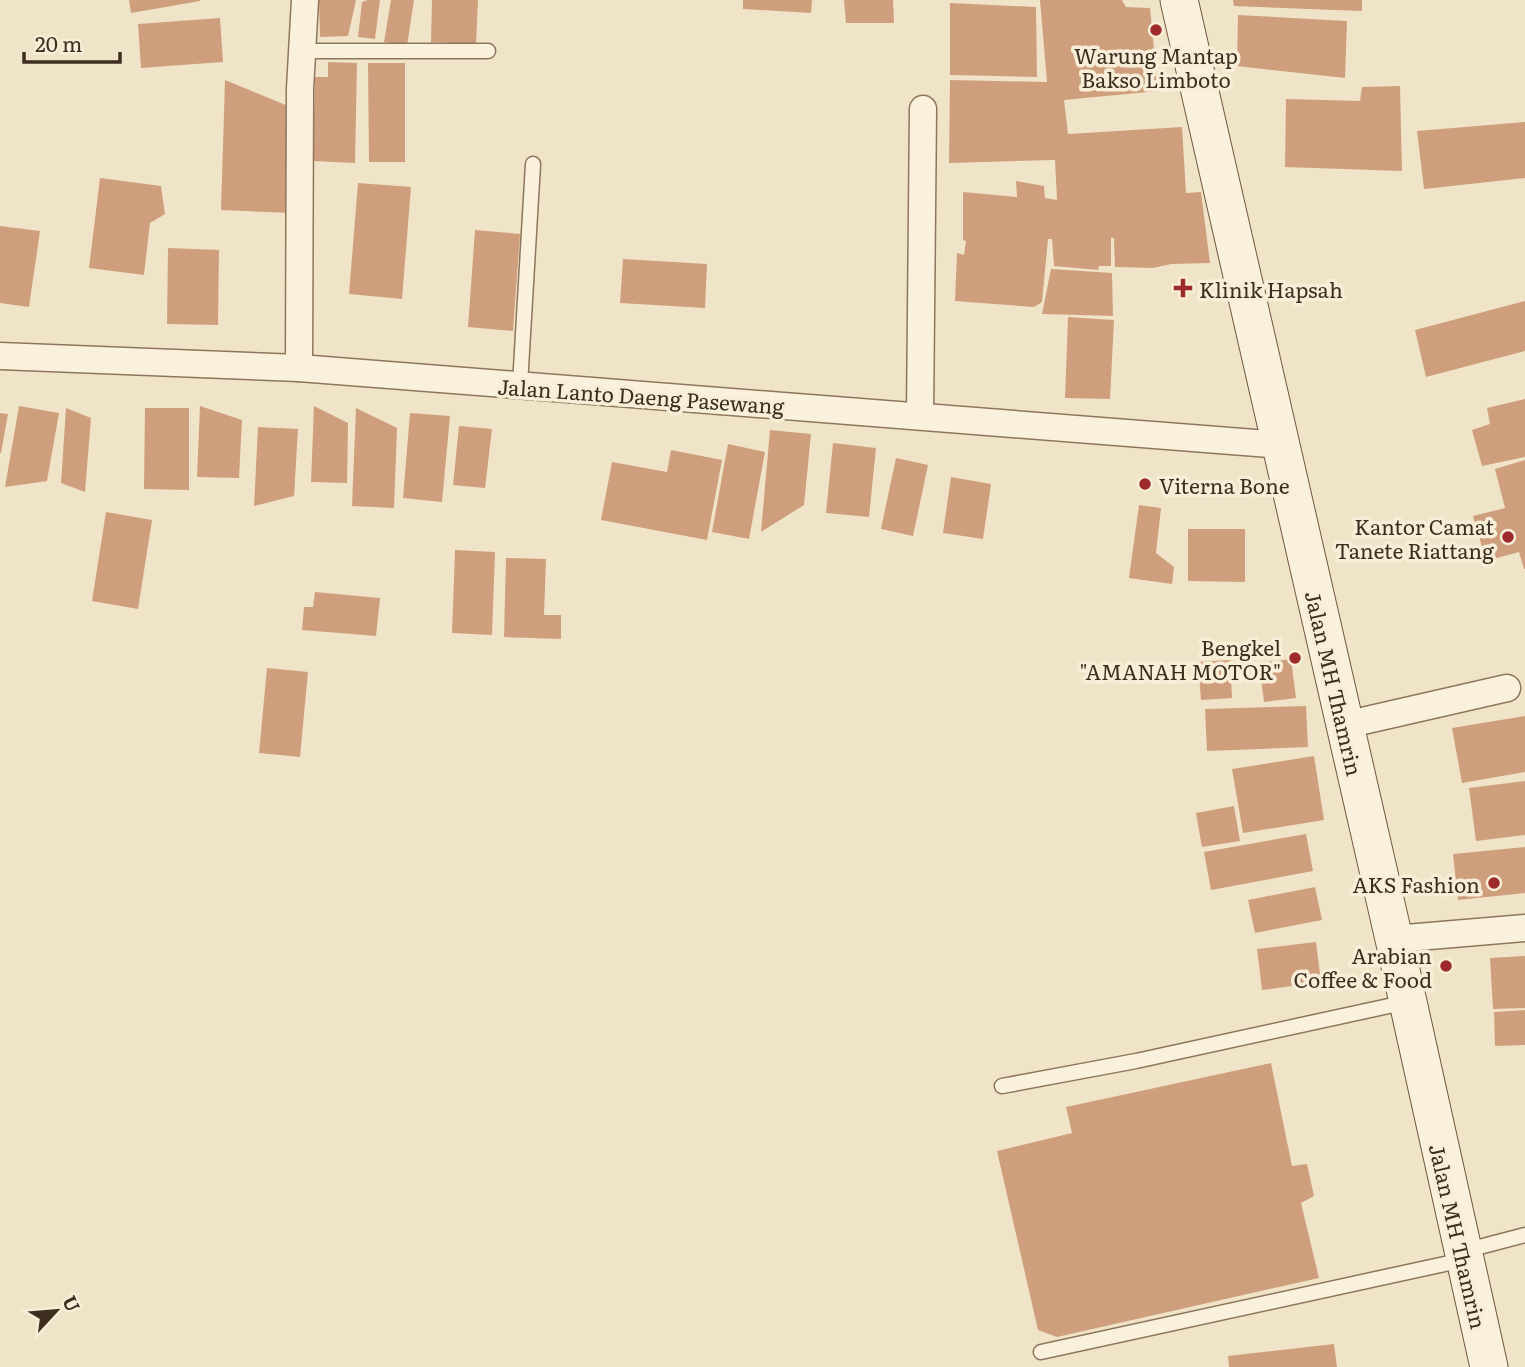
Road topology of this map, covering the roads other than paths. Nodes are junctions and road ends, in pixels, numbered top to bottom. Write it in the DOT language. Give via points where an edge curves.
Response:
graph roads {
  1 [pos="305,0"];
  2 [pos="1179,0"];
  3 [pos="302,51"];
  4 [pos="488,51"];
  5 [pos="923,109"];
  6 [pos="533,164"];
  7 [pos="0,356"];
  8 [pos="299,368"];
  9 [pos="520,385"];
  10 [pos="920,416"];
  11 [pos="1281,445"];
  12 [pos="1507,688"];
  13 [pos="1345,725"];
  14 [pos="1525,928"];
  15 [pos="1394,939"];
  16 [pos="1407,1002"];
  17 [pos="1002,1087"];
  18 [pos="1525,1235"];
  19 [pos="1464,1256"];
  20 [pos="1041,1352"];
  21 [pos="1489,1367"];
  1 -- 3 [label="street"];
  2 -- 11 [label="main road, Jalan MH Thamrin"];
  3 -- 4 [label="lane"];
  3 -- 8 [label="street"];
  5 -- 10 [label="street"];
  6 -- 9 [label="lane"];
  7 -- 8 [label="street, Jalan Lanto Daeng Pasewang"];
  8 -- 9 [label="street, Jalan Lanto Daeng Pasewang"];
  9 -- 10 [label="street, Jalan Lanto Daeng Pasewang"];
  10 -- 11 [label="street, Jalan Lanto Daeng Pasewang"];
  11 -- 13 [label="main road, Jalan MH Thamrin"];
  12 -- 13 [label="street"];
  13 -- 15 [label="main road, Jalan MH Thamrin"];
  14 -- 15 [label="street"];
  15 -- 16 [label="main road, Jalan MH Thamrin"];
  16 -- 17 [label="lane"];
  16 -- 19 [label="main road, Jalan MH Thamrin"];
  18 -- 19 [label="lane"];
  19 -- 20 [label="lane"];
  19 -- 21 [label="main road, Jalan MH Thamrin"];
}
